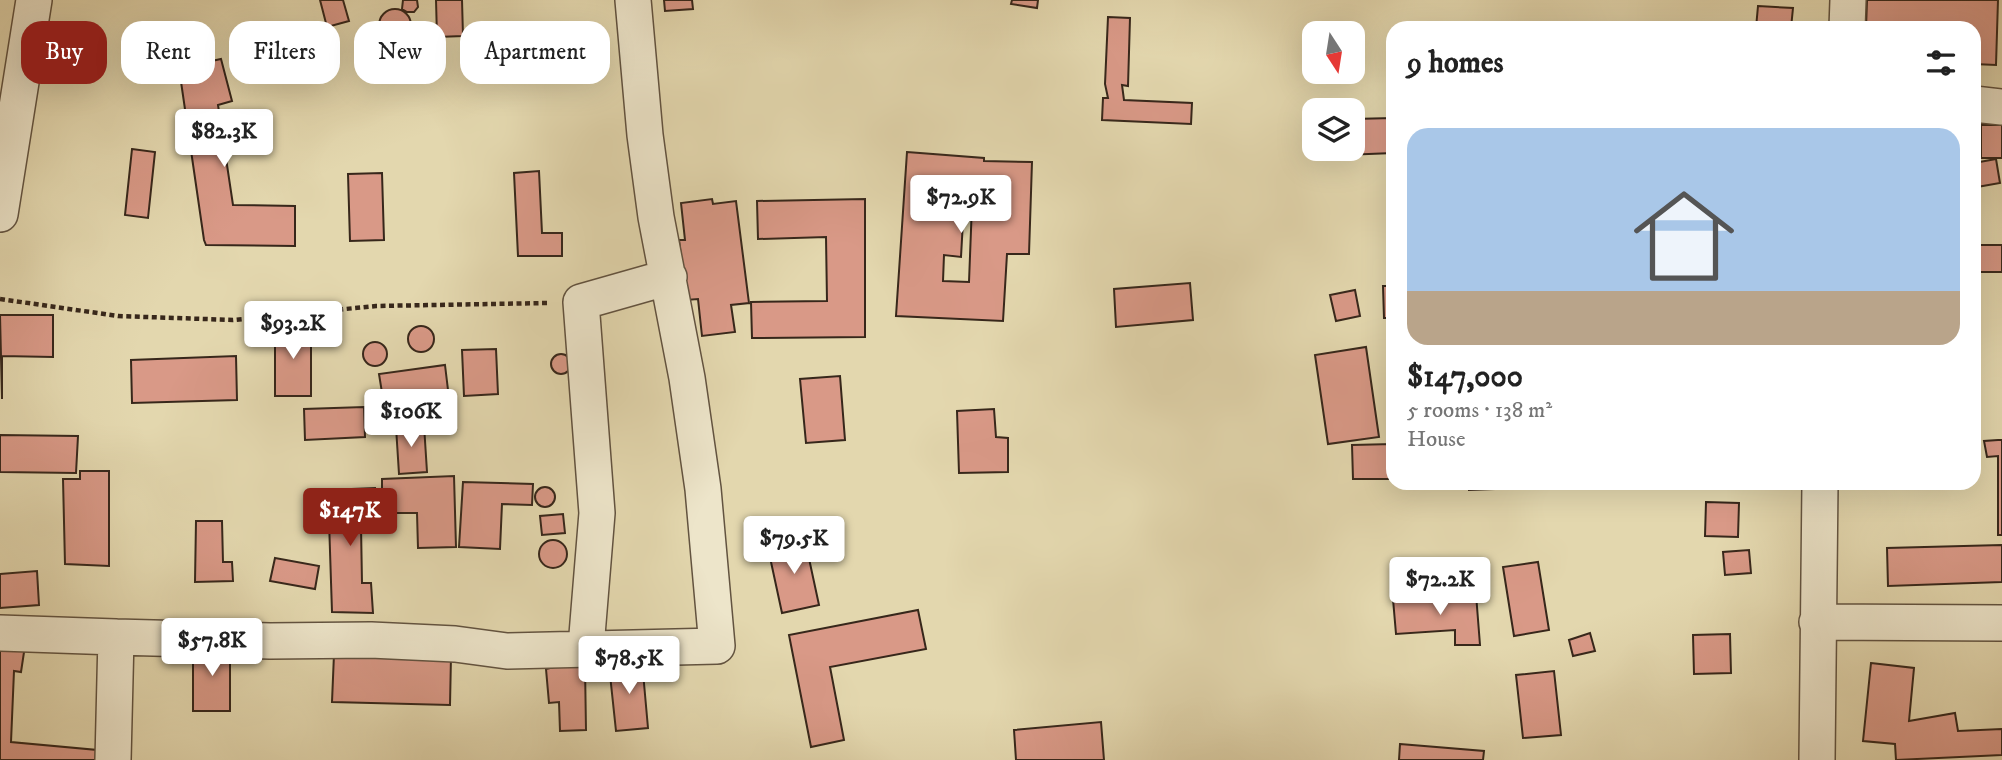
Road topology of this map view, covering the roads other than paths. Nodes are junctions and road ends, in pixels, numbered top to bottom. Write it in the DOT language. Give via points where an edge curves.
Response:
graph roads {
  1 [pos="34,0"];
  2 [pos="634,0"];
  3 [pos="1848,0"];
  4 [pos="1847,21"];
  5 [pos="1981,105"];
  6 [pos="2002,107"];
  7 [pos="0,214"];
  8 [pos="669,277"];
  9 [pos="1820,490"];
  10 [pos="1817,622"];
  11 [pos="2002,623"];
  12 [pos="0,633"];
  13 [pos="116,637"];
  14 [pos="586,647"];
  15 [pos="113,760"];
  16 [pos="1817,760"];
  1 -- 7 [label="street"];
  2 -- 8 [label="street" via="645,135"];
  3 -- 4 [label="street"];
  5 -- 6 [label="street"];
  8 -- 14 [label="street" via="581,302 597,513"];
  8 -- 14 [label="street" via="703,489 717,646"];
  9 -- 10 [label="street"];
  10 -- 11 [label="street"];
  10 -- 16 [label="street"];
  12 -- 13 [label="street"];
  13 -- 14 [label="street" via="371,640 507,651"];
  13 -- 15 [label="street"];
}
